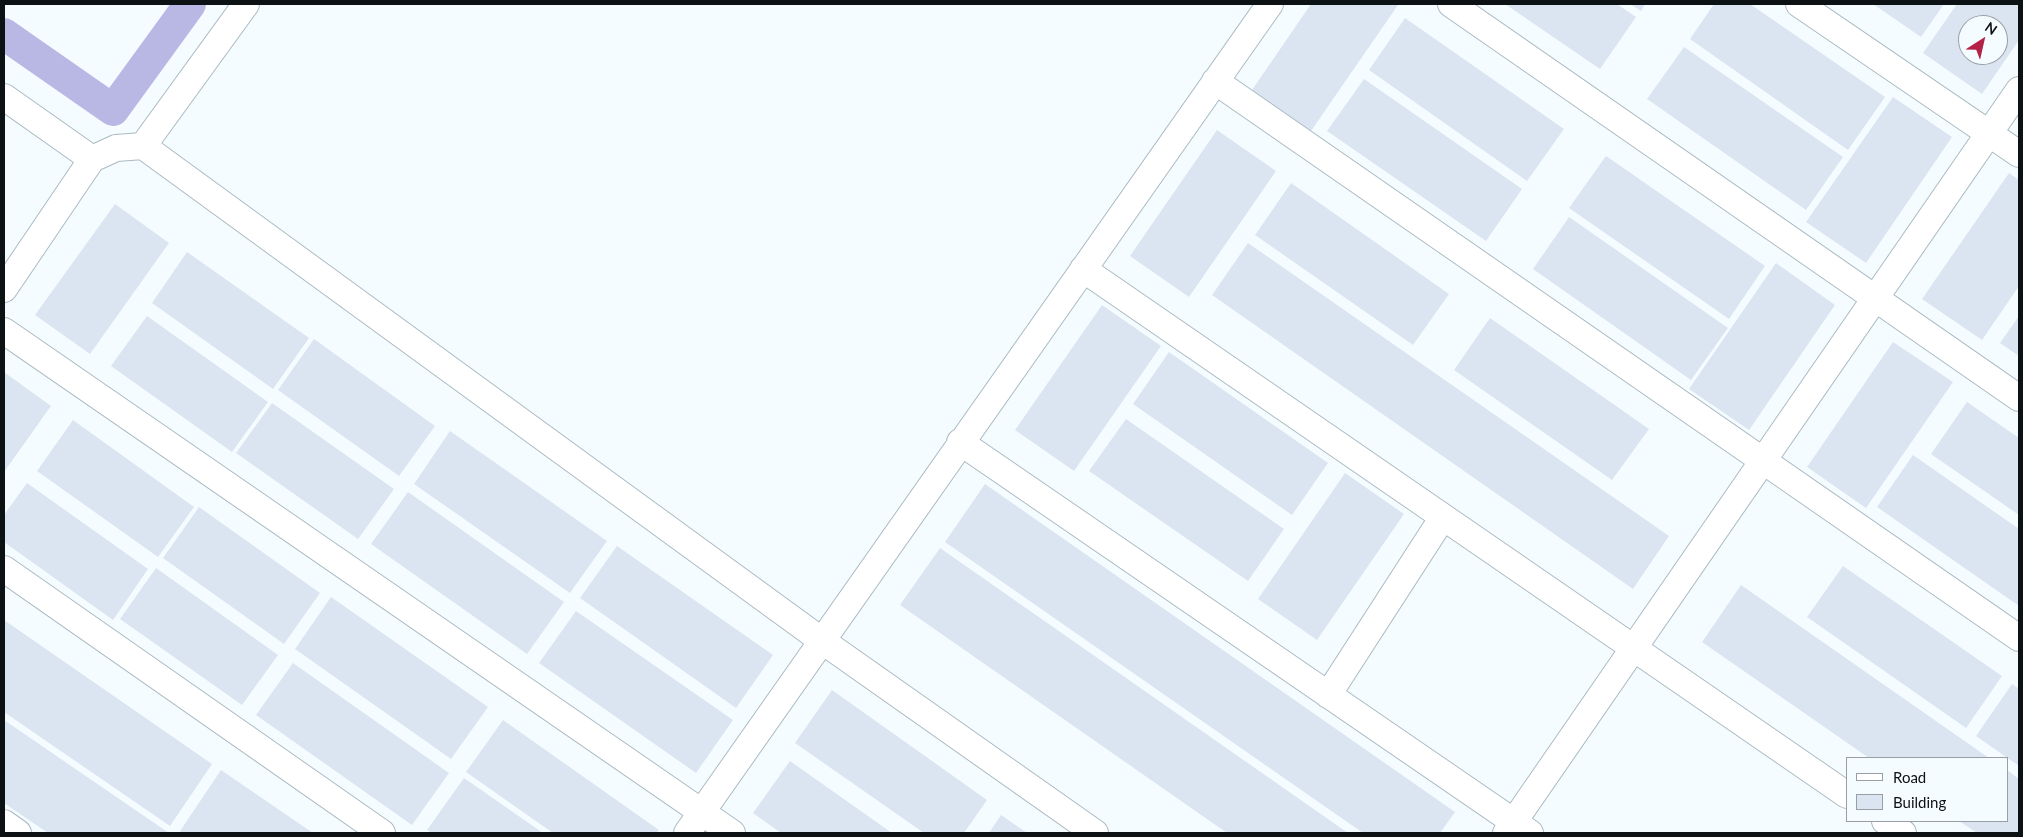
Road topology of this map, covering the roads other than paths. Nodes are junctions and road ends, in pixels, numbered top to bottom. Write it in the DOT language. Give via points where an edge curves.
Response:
graph roads {
  1 [pos="246,4"];
  2 [pos="1270,4"];
  3 [pos="1451,4"];
  4 [pos="1799,4"];
  5 [pos="1215,81"];
  6 [pos="2019,90"];
  7 [pos="4,97"];
  8 [pos="1989,134"];
  9 [pos="143,146"];
  10 [pos="2019,154"];
  11 [pos="92,158"];
  12 [pos="1083,269"];
  13 [pos="4,289"];
  14 [pos="1876,299"];
  15 [pos="4,331"];
  16 [pos="2019,398"];
  17 [pos="960,442"];
  18 [pos="1764,461"];
  19 [pos="1444,518"];
  20 [pos="4,569"];
  21 [pos="2019,638"];
  22 [pos="821,640"];
  23 [pos="1634,648"];
  24 [pos="1328,694"];
  25 [pos="1846,794"];
  26 [pos="701,812"];
  27 [pos="1886,822"];
  28 [pos="4,823"];
  29 [pos="1516,830"];
  30 [pos="18,833"];
  31 [pos="382,833"];
  32 [pos="686,833"];
  33 [pos="732,833"];
  34 [pos="1095,833"];
  35 [pos="1903,833"];
  1 -- 9 [label="street"];
  2 -- 5 [label="street"];
  3 -- 14 [label="street"];
  4 -- 8 [label="street"];
  5 -- 12 [label="street"];
  5 -- 18 [label="street"];
  6 -- 8 [label="street"];
  7 -- 11 [label="street"];
  8 -- 10 [label="street"];
  8 -- 14 [label="street"];
  9 -- 11 [label="street" via="116,148"];
  9 -- 22 [label="street"];
  11 -- 13 [label="street"];
  12 -- 17 [label="street"];
  12 -- 19 [label="street"];
  14 -- 16 [label="street"];
  14 -- 18 [label="street"];
  15 -- 26 [label="street"];
  17 -- 22 [label="street"];
  17 -- 24 [label="street"];
  18 -- 21 [label="street"];
  18 -- 23 [label="street"];
  19 -- 23 [label="street"];
  19 -- 24 [label="street"];
  20 -- 31 [label="street"];
  22 -- 26 [label="street"];
  22 -- 34 [label="street"];
  23 -- 25 [label="street"];
  23 -- 29 [label="street"];
  24 -- 29 [label="street"];
  26 -- 32 [label="street"];
  26 -- 33 [label="street"];
  27 -- 35 [label="street"];
  28 -- 30 [label="street"];
}
